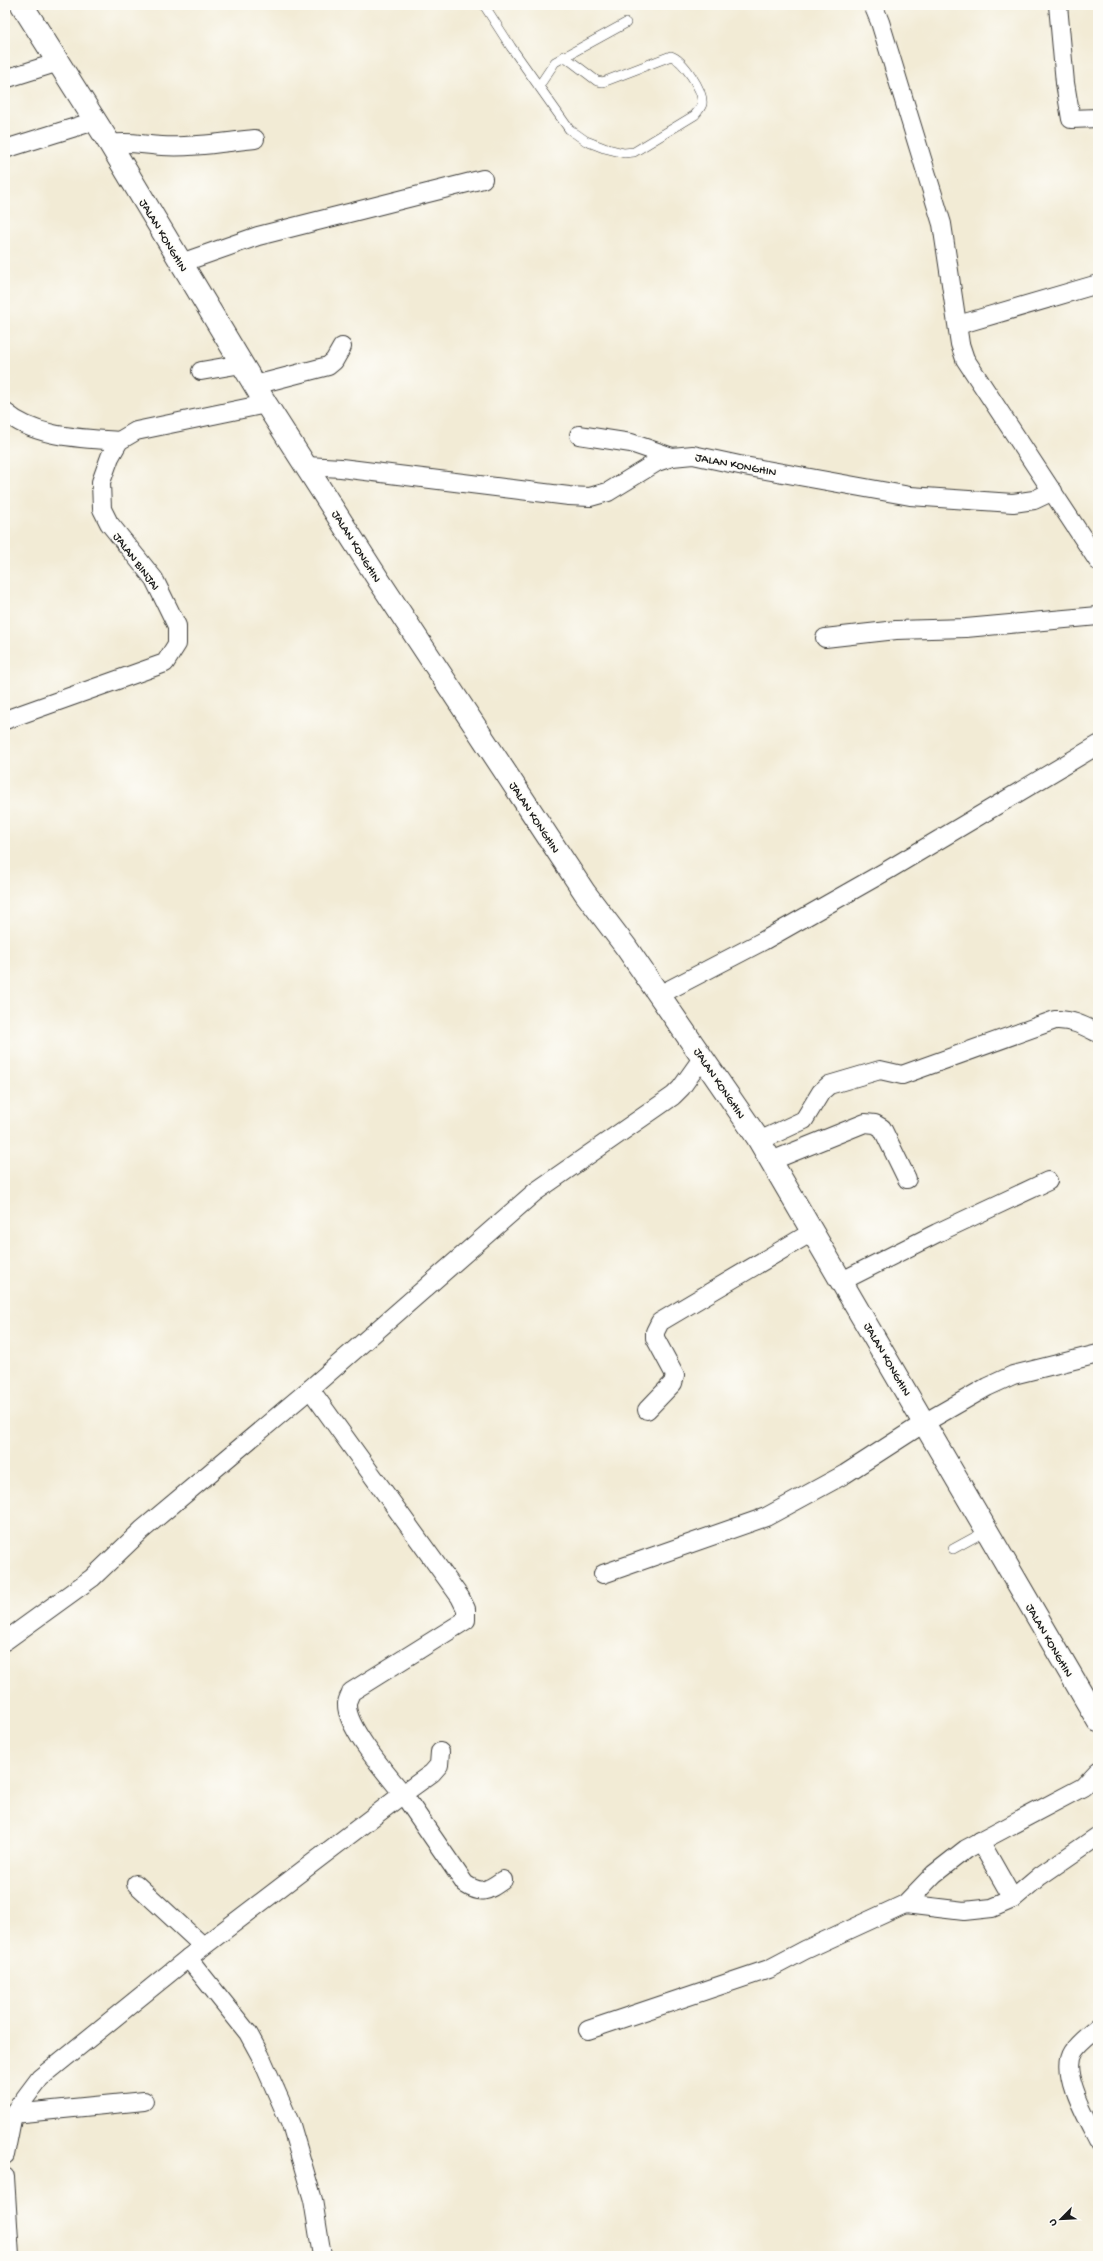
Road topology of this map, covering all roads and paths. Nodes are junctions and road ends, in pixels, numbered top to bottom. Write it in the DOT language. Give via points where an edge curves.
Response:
graph roads {
  1 [pos="22,5"];
  2 [pos="484,5"];
  3 [pos="872,5"];
  4 [pos="1058,5"];
  5 [pos="626,23"];
  6 [pos="564,56"];
  7 [pos="59,62"];
  8 [pos="5,79"];
  9 [pos="539,86"];
  10 [pos="1098,118"];
  11 [pos="95,121"];
  12 [pos="255,139"];
  13 [pos="110,144"];
  14 [pos="5,149"];
  15 [pos="483,179"];
  16 [pos="181,263"];
  17 [pos="1098,284"];
  18 [pos="958,325"];
  19 [pos="342,347"];
  20 [pos="242,364"];
  21 [pos="201,371"];
  22 [pos="254,385"];
  23 [pos="266,404"];
  24 [pos="5,412"];
  25 [pos="579,435"];
  26 [pos="119,440"];
  27 [pos="672,457"];
  28 [pos="307,466"];
  29 [pos="1053,491"];
  30 [pos="1098,561"];
  31 [pos="1098,616"];
  32 [pos="825,638"];
  33 [pos="5,720"];
  34 [pos="1098,745"];
  35 [pos="659,995"];
  36 [pos="1098,1033"];
  37 [pos="703,1057"];
  38 [pos="759,1141"];
  39 [pos="771,1161"];
  40 [pos="907,1179"];
  41 [pos="1048,1181"];
  42 [pos="812,1232"];
  43 [pos="842,1281"];
  44 [pos="1098,1354"];
  45 [pos="310,1389"];
  46 [pos="647,1410"];
  47 [pos="924,1423"];
  48 [pos="986,1531"];
  49 [pos="953,1549"];
  50 [pos="603,1574"];
  51 [pos="5,1641"];
  52 [pos="1098,1721"];
  53 [pos="440,1752"];
  54 [pos="1098,1771"];
  55 [pos="403,1794"];
  56 [pos="1098,1836"];
  57 [pos="980,1841"];
  58 [pos="503,1880"];
  59 [pos="136,1884"];
  60 [pos="1013,1899"];
  61 [pos="905,1904"];
  62 [pos="203,1946"];
  63 [pos="188,1958"];
  64 [pos="1098,2027"];
  65 [pos="588,2030"];
  66 [pos="144,2101"];
  67 [pos="13,2114"];
  68 [pos="1098,2141"];
  69 [pos="5,2155"];
  70 [pos="5,2178"];
  71 [pos="10,2256"];
  72 [pos="322,2256"];
  1 -- 7 [label="street, JALAN KONGHIN"];
  2 -- 9 [label="lane"];
  3 -- 18 [label="street" via="880,22 942,224"];
  4 -- 10 [label="street" via="1071,119"];
  5 -- 6 [label="lane"];
  6 -- 9 [label="lane" via="554,62"];
  6 -- 9 [label="lane" via="597,81 603,82 670,56 678,58 701,95 702,105 695,115 646,146 634,152 624,153 586,141 569,129"];
  7 -- 8 [label="street"];
  7 -- 11 [label="street, JALAN KONGHIN"];
  11 -- 13 [label="street, JALAN KONGHIN"];
  11 -- 14 [label="street"];
  12 -- 13 [label="street" via="190,146 162,146 141,142"];
  13 -- 16 [label="street, JALAN KONGHIN"];
  15 -- 16 [label="street" via="258,236"];
  16 -- 20 [label="street, JALAN KONGHIN"];
  17 -- 18 [label="street"];
  18 -- 29 [label="street" via="965,359"];
  19 -- 22 [label="street" via="328,366"];
  20 -- 21 [label="street"];
  20 -- 22 [label="street, JALAN KONGHIN"];
  22 -- 23 [label="street, JALAN KONGHIN"];
  23 -- 26 [label="street" via="136,431"];
  23 -- 28 [label="street, JALAN KONGHIN"];
  24 -- 26 [label="street" via="17,420 61,436"];
  25 -- 27 [label="street" via="631,443"];
  26 -- 33 [label="street, JALAN BINJAI" via="101,482 102,509 108,523 154,579 167,602 177,626 178,644 164,663"];
  27 -- 28 [label="street, JALAN KONGHIN" via="657,462 608,492 590,497"];
  27 -- 29 [label="street, JALAN KONGHIN" via="693,455 910,496 1013,503 1034,500"];
  28 -- 35 [label="street, JALAN KONGHIN" via="378,579 585,893"];
  29 -- 30 [label="street"];
  31 -- 32 [label="street" via="966,628 896,630"];
  34 -- 35 [label="street" via="888,870"];
  35 -- 37 [label="street, JALAN KONGHIN"];
  36 -- 38 [label="street" via="1080,1024 1055,1020 902,1075 880,1070 829,1085 821,1092 804,1120"];
  37 -- 38 [label="street, JALAN KONGHIN"];
  37 -- 45 [label="street" via="673,1096 535,1192"];
  38 -- 39 [label="street, JALAN KONGHIN"];
  39 -- 40 [label="street" via="865,1124 875,1124 882,1128"];
  39 -- 42 [label="street, JALAN KONGHIN"];
  41 -- 43 [label="street"];
  42 -- 43 [label="street, JALAN KONGHIN"];
  42 -- 46 [label="street" via="660,1322 655,1338 675,1376 674,1383"];
  43 -- 47 [label="street, JALAN KONGHIN"];
  44 -- 47 [label="street" via="1014,1375 987,1387"];
  45 -- 51 [label="street" via="142,1530 92,1578"];
  45 -- 55 [label="street" via="460,1597 466,1609 466,1620 351,1692 346,1703 356,1731"];
  47 -- 48 [label="street, JALAN KONGHIN"];
  47 -- 50 [label="street" via="845,1474 766,1517"];
  48 -- 49 [label="lane"];
  48 -- 52 [label="street, JALAN KONGHIN"];
  53 -- 55 [label="street" via="439,1765 432,1773"];
  54 -- 57 [label="street" via="1083,1787"];
  55 -- 58 [label="street" via="465,1884 476,1891 488,1891"];
  55 -- 62 [label="street"];
  56 -- 60 [label="street" via="1040,1876"];
  57 -- 60 [label="street"];
  57 -- 61 [label="street" via="934,1874"];
  59 -- 62 [label="street"];
  60 -- 61 [label="street" via="992,1908 964,1911"];
  61 -- 65 [label="street" via="769,1969"];
  62 -- 63 [label="street"];
  63 -- 67 [label="street" via="40,2078"];
  63 -- 72 [label="street" via="248,2033 260,2055 290,2125 313,2200"];
  64 -- 68 [label="street" via="1073,2051 1069,2063 1075,2093"];
  66 -- 67 [label="street"];
  67 -- 69 [label="street"];
  70 -- 71 [label="street"];
}
